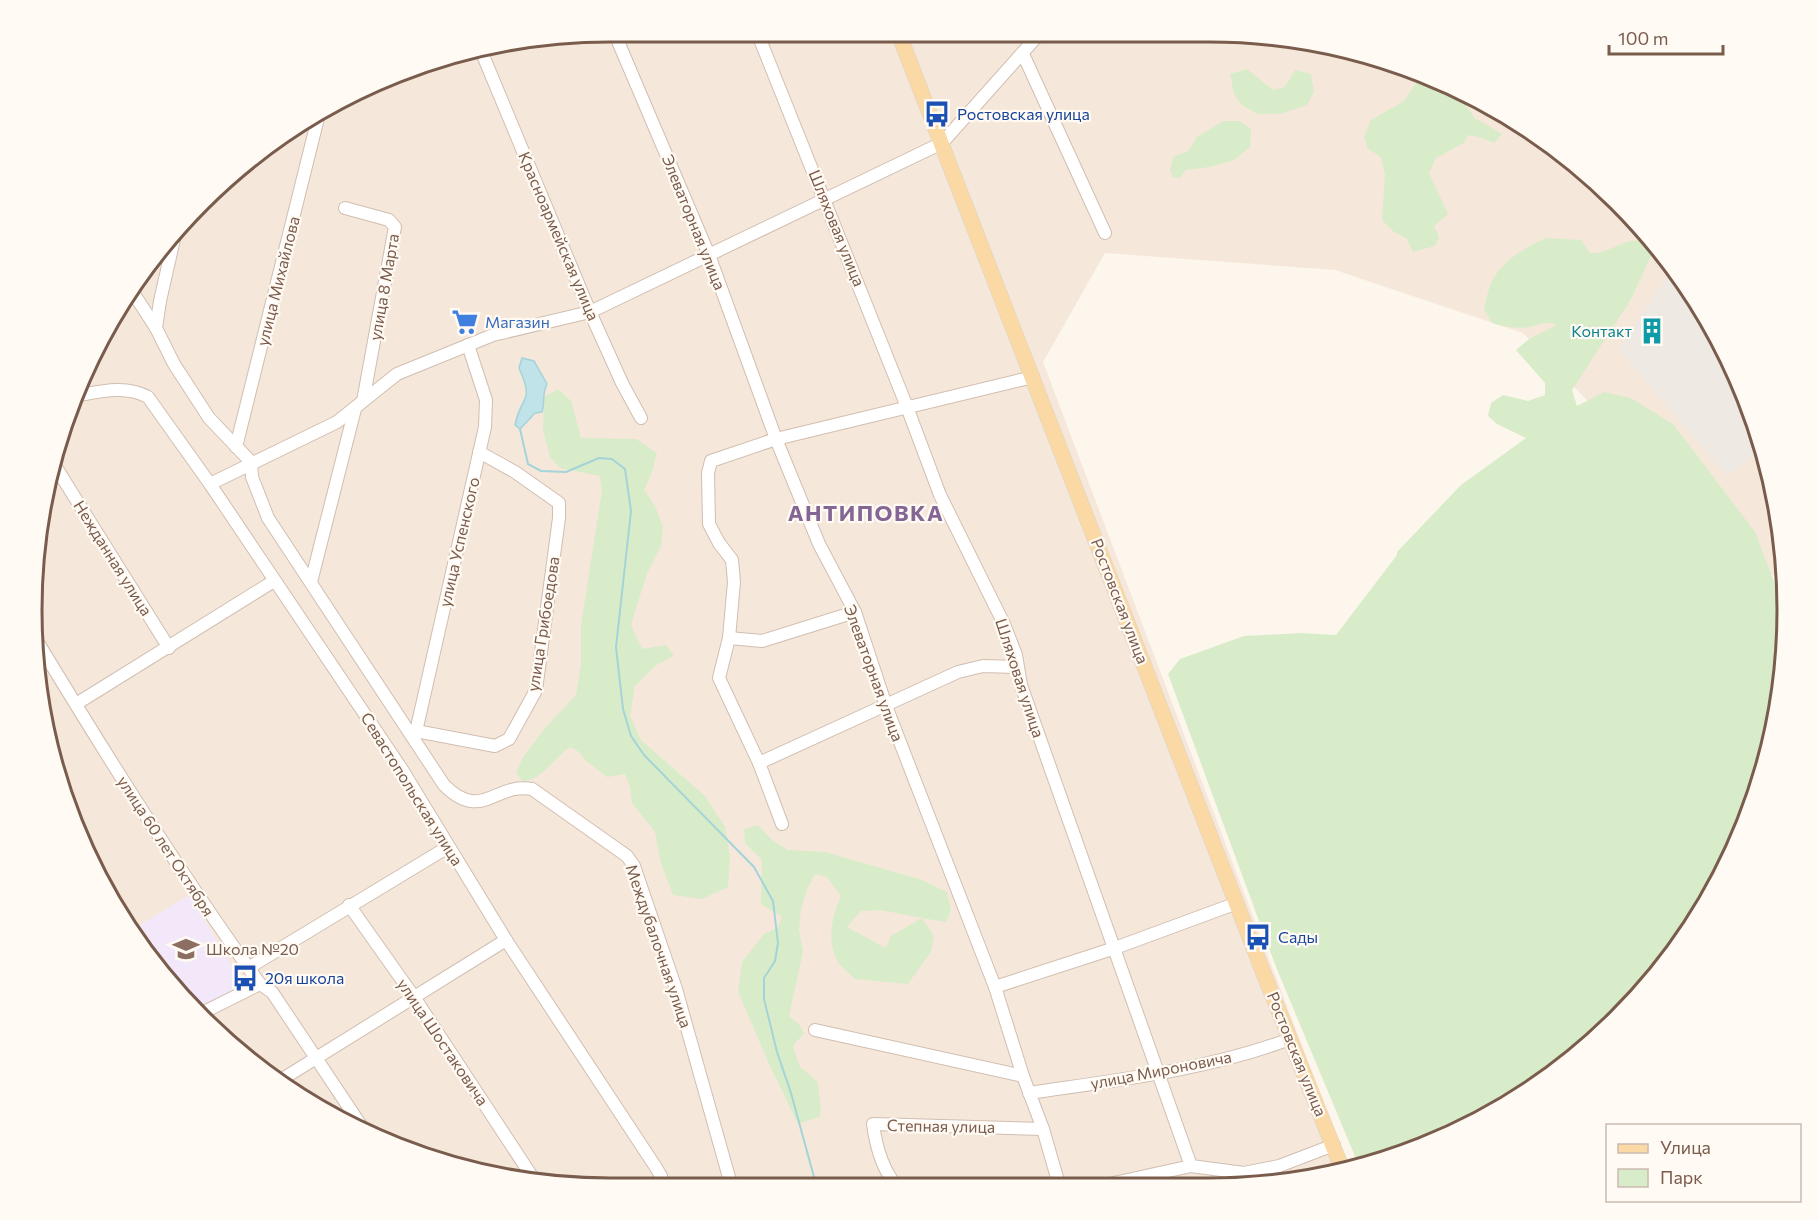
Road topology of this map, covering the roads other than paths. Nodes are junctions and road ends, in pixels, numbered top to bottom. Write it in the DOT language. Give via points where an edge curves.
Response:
graph roads {
  1 [pos="618,42"];
  2 [pos="762,42"];
  3 [pos="902,42"];
  4 [pos="1033,42"];
  5 [pos="1023,54"];
  6 [pos="484,56"];
  7 [pos="317,124"];
  8 [pos="942,143"];
  9 [pos="826,200"];
  10 [pos="345,208"];
  11 [pos="1105,233"];
  12 [pos="172,248"];
  13 [pos="709,255"];
  14 [pos="136,297"];
  15 [pos="590,312"];
  16 [pos="156,328"];
  17 [pos="468,345"];
  18 [pos="1033,377"];
  19 [pos="85,394"];
  20 [pos="359,405"];
  21 [pos="908,407"];
  22 [pos="641,418"];
  23 [pos="776,439"];
  24 [pos="236,447"];
  25 [pos="479,452"];
  26 [pos="251,462"];
  27 [pos="59,472"];
  28 [pos="210,484"];
  29 [pos="274,581"];
  30 [pos="311,582"];
  31 [pos="855,612"];
  32 [pos="729,638"];
  33 [pos="169,648"];
  34 [pos="43,651"];
  35 [pos="1017,667"];
  36 [pos="76,704"];
  37 [pos="886,706"];
  38 [pos="415,735"];
  39 [pos="759,763"];
  40 [pos="782,824"];
  41 [pos="448,847"];
  42 [pos="1237,903"];
  43 [pos="349,906"];
  44 [pos="506,940"];
  45 [pos="1115,948"];
  46 [pos="249,968"];
  47 [pos="260,984"];
  48 [pos="994,987"];
  49 [pos="414,997"];
  50 [pos="207,1011"];
  51 [pos="815,1030"];
  52 [pos="1290,1039"];
  53 [pos="316,1058"];
  54 [pos="1158,1073"];
  55 [pos="1023,1076"];
  56 [pos="286,1077"];
  57 [pos="1029,1093"];
  58 [pos="355,1117"];
  59 [pos="1042,1129"];
  60 [pos="1334,1145"];
  61 [pos="1340,1163"];
  62 [pos="1191,1166"];
  63 [pos="529,1172"];
  64 [pos="661,1178"];
  65 [pos="729,1178"];
  66 [pos="891,1178"];
  67 [pos="1057,1178"];
  68 [pos="1136,1178"];
  1 -- 13 [label="street, Элеваторная улица"];
  2 -- 9 [label="street, Шляховая улица"];
  3 -- 8 [label="main road, Ростовская улица"];
  4 -- 5 [label="street"];
  5 -- 8 [label="street"];
  5 -- 11 [label="street"];
  6 -- 15 [label="street, Красноармейская улица"];
  7 -- 24 [label="street, улица Михайлова"];
  8 -- 9 [label="street"];
  8 -- 18 [label="main road, Ростовская улица"];
  9 -- 13 [label="street"];
  9 -- 21 [label="street, Шляховая улица"];
  10 -- 20 [label="street, улица 8 Марта" via="389,220 395,227"];
  12 -- 16 [label="street"];
  13 -- 15 [label="street"];
  13 -- 23 [label="street, Элеваторная улица"];
  14 -- 16 [label="street"];
  15 -- 17 [label="street" via="493,335"];
  15 -- 22 [label="street, Красноармейская улица"];
  16 -- 24 [label="street" via="209,417"];
  17 -- 20 [label="street" via="397,374"];
  17 -- 25 [label="street, улица Успенского" via="486,400"];
  18 -- 21 [label="street"];
  18 -- 42 [label="main road, Ростовская улица"];
  19 -- 28 [label="street, Севастопольская улица" via="127,390 148,397"];
  20 -- 26 [label="street" via="337,422"];
  20 -- 30 [label="street, улица 8 Марта"];
  21 -- 23 [label="street"];
  21 -- 35 [label="street, Шляховая улица" via="940,495 1004,624"];
  23 -- 31 [label="street, Элеваторная улица" via="819,544"];
  23 -- 32 [label="street" via="715,458 709,466 709,524 732,560"];
  24 -- 26 [label="street"];
  25 -- 38 [label="street, улица Успенского"];
  25 -- 38 [label="street, улица Грибоедова" via="558,503 536,690 509,739 495,746"];
  26 -- 28 [label="street"];
  26 -- 30 [label="street" via="252,477 268,518"];
  27 -- 33 [label="street, Нежданная улица"];
  28 -- 29 [label="street, Севастопольская улица"];
  29 -- 33 [label="street"];
  29 -- 41 [label="street, Севастопольская улица" via="401,768"];
  30 -- 38 [label="street"];
  31 -- 32 [label="street" via="762,640"];
  31 -- 37 [label="street, Элеваторная улица"];
  32 -- 39 [label="street" via="720,684"];
  33 -- 36 [label="street"];
  34 -- 36 [label="street, улица 60 лет Октября"];
  35 -- 37 [label="street" via="983,666 958,672"];
  35 -- 45 [label="street, Шляховая улица"];
  36 -- 46 [label="street, улица 60 лет Октября" via="113,766"];
  37 -- 39 [label="street"];
  37 -- 48 [label="street, Элеваторная улица"];
  38 -- 65 [label="street, Междубалочная улица" via="444,784 462,800 480,801 516,789 532,789 627,856 634,866 676,989"];
  39 -- 40 [label="street"];
  41 -- 43 [label="street"];
  41 -- 44 [label="street, Севастопольская улица"];
  42 -- 45 [label="street"];
  42 -- 52 [label="main road, Ростовская улица"];
  43 -- 46 [label="street"];
  43 -- 49 [label="street, улица Шостаковича"];
  44 -- 49 [label="street"];
  44 -- 64 [label="street, Севастопольская улица"];
  45 -- 48 [label="street"];
  45 -- 54 [label="street, Шляховая улица"];
  46 -- 47 [label="street, улица 60 лет Октября"];
  47 -- 50 [label="street"];
  47 -- 53 [label="street, улица 60 лет Октября" via="272,993"];
  48 -- 55 [label="street, Элеваторная улица"];
  49 -- 53 [label="street"];
  49 -- 63 [label="street, улица Шостаковича"];
  51 -- 55 [label="street"];
  52 -- 54 [label="street, улица Мироновича" via="1256,1052"];
  52 -- 60 [label="main road, Ростовская улица"];
  53 -- 56 [label="street"];
  53 -- 58 [label="street, улица 60 лет Октября"];
  54 -- 57 [label="street, улица Мироновича"];
  54 -- 62 [label="street, Шляховая улица"];
  55 -- 57 [label="street, Элеваторная улица"];
  57 -- 59 [label="street, Элеваторная улица"];
  59 -- 66 [label="street, Степная улица" via="873,1124 880,1155"];
  59 -- 67 [label="street, Элеваторная улица"];
  60 -- 61 [label="main road, Ростовская улица"];
  60 -- 62 [label="street" via="1279,1166 1244,1173"];
  62 -- 68 [label="street"];
}
